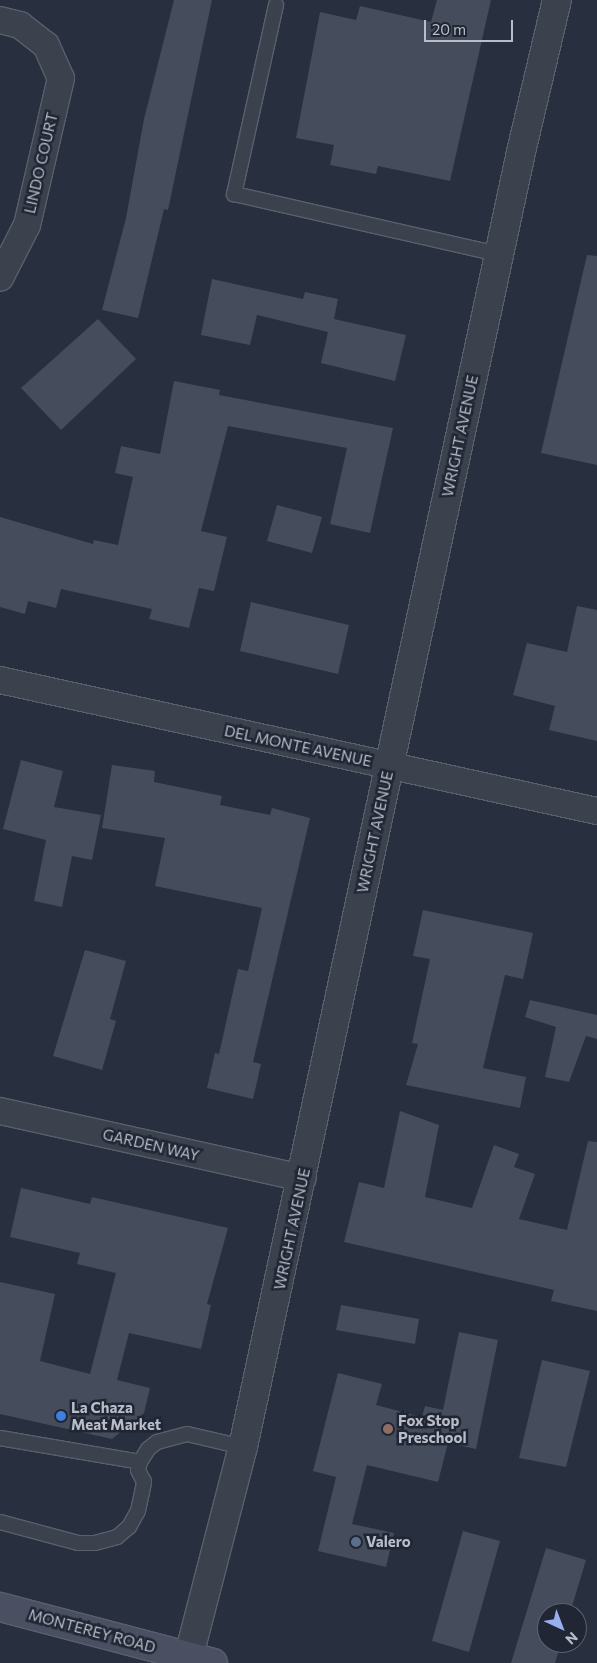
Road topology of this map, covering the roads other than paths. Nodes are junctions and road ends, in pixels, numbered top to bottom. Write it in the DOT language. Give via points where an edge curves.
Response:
graph roads {
  1 [pos="557,0"];
  2 [pos="276,5"];
  3 [pos="0,20"];
  4 [pos="499,254"];
  5 [pos="0,278"];
  6 [pos="0,680"];
  7 [pos="389,766"];
  8 [pos="597,811"];
  9 [pos="0,1110"];
  10 [pos="303,1178"];
  11 [pos="0,1438"];
  12 [pos="243,1446"];
  13 [pos="140,1462"];
  14 [pos="0,1522"];
  15 [pos="0,1607"];
  16 [pos="196,1661"];
  1 -- 4 [label="street, WRIGHT AVENUE"];
  2 -- 4 [label="lane" via="234,194"];
  3 -- 5 [label="street, LINDO COURT" via="20,25 46,45 61,78 27,224"];
  4 -- 7 [label="street, WRIGHT AVENUE"];
  6 -- 7 [label="street, DEL MONTE AVENUE"];
  7 -- 8 [label="street, DEL MONTE AVENUE"];
  7 -- 10 [label="street, WRIGHT AVENUE"];
  9 -- 10 [label="street, GARDEN WAY"];
  10 -- 12 [label="street, WRIGHT AVENUE"];
  11 -- 13 [label="lane"];
  12 -- 13 [label="lane" via="187,1434 158,1442 148,1449"];
  12 -- 16 [label="street, WRIGHT AVENUE"];
  13 -- 14 [label="lane" via="138,1470 144,1482 138,1511 129,1527 117,1536 95,1543 78,1543"];
  15 -- 16 [label="main road, MONTEREY ROAD"];
}
